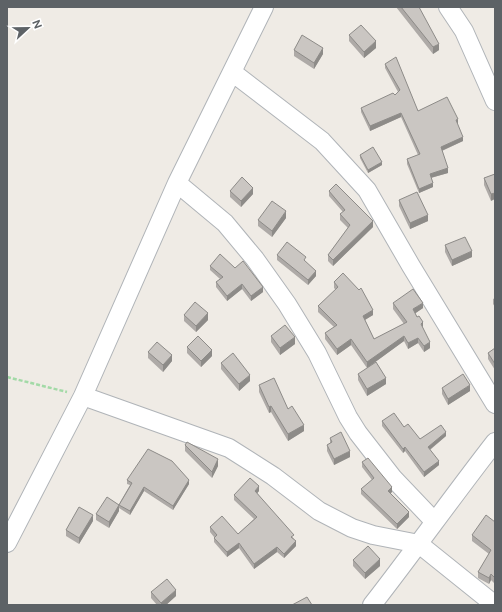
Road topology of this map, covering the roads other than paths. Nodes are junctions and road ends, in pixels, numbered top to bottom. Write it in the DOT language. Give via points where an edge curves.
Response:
graph roads {
  1 [pos="264,7"];
  2 [pos="448,7"];
  3 [pos="232,72"];
  4 [pos="495,101"];
  5 [pos="177,184"];
  6 [pos="83,396"];
  7 [pos="495,404"];
  8 [pos="495,442"];
  9 [pos="434,521"];
  10 [pos="7,544"];
  11 [pos="419,544"];
  12 [pos="372,605"];
  13 [pos="495,605"];
  1 -- 3 [label="street"];
  2 -- 4 [label="street" via="464,32"];
  3 -- 5 [label="street"];
  3 -- 7 [label="street" via="322,141 367,190"];
  5 -- 6 [label="street"];
  5 -- 9 [label="street" via="225,223 255,259 317,353 358,433 393,478"];
  6 -- 10 [label="street"];
  6 -- 11 [label="street" via="229,448 319,510 352,528"];
  8 -- 9 [label="street"];
  9 -- 11 [label="street"];
  11 -- 12 [label="street"];
  11 -- 13 [label="street"];
}
